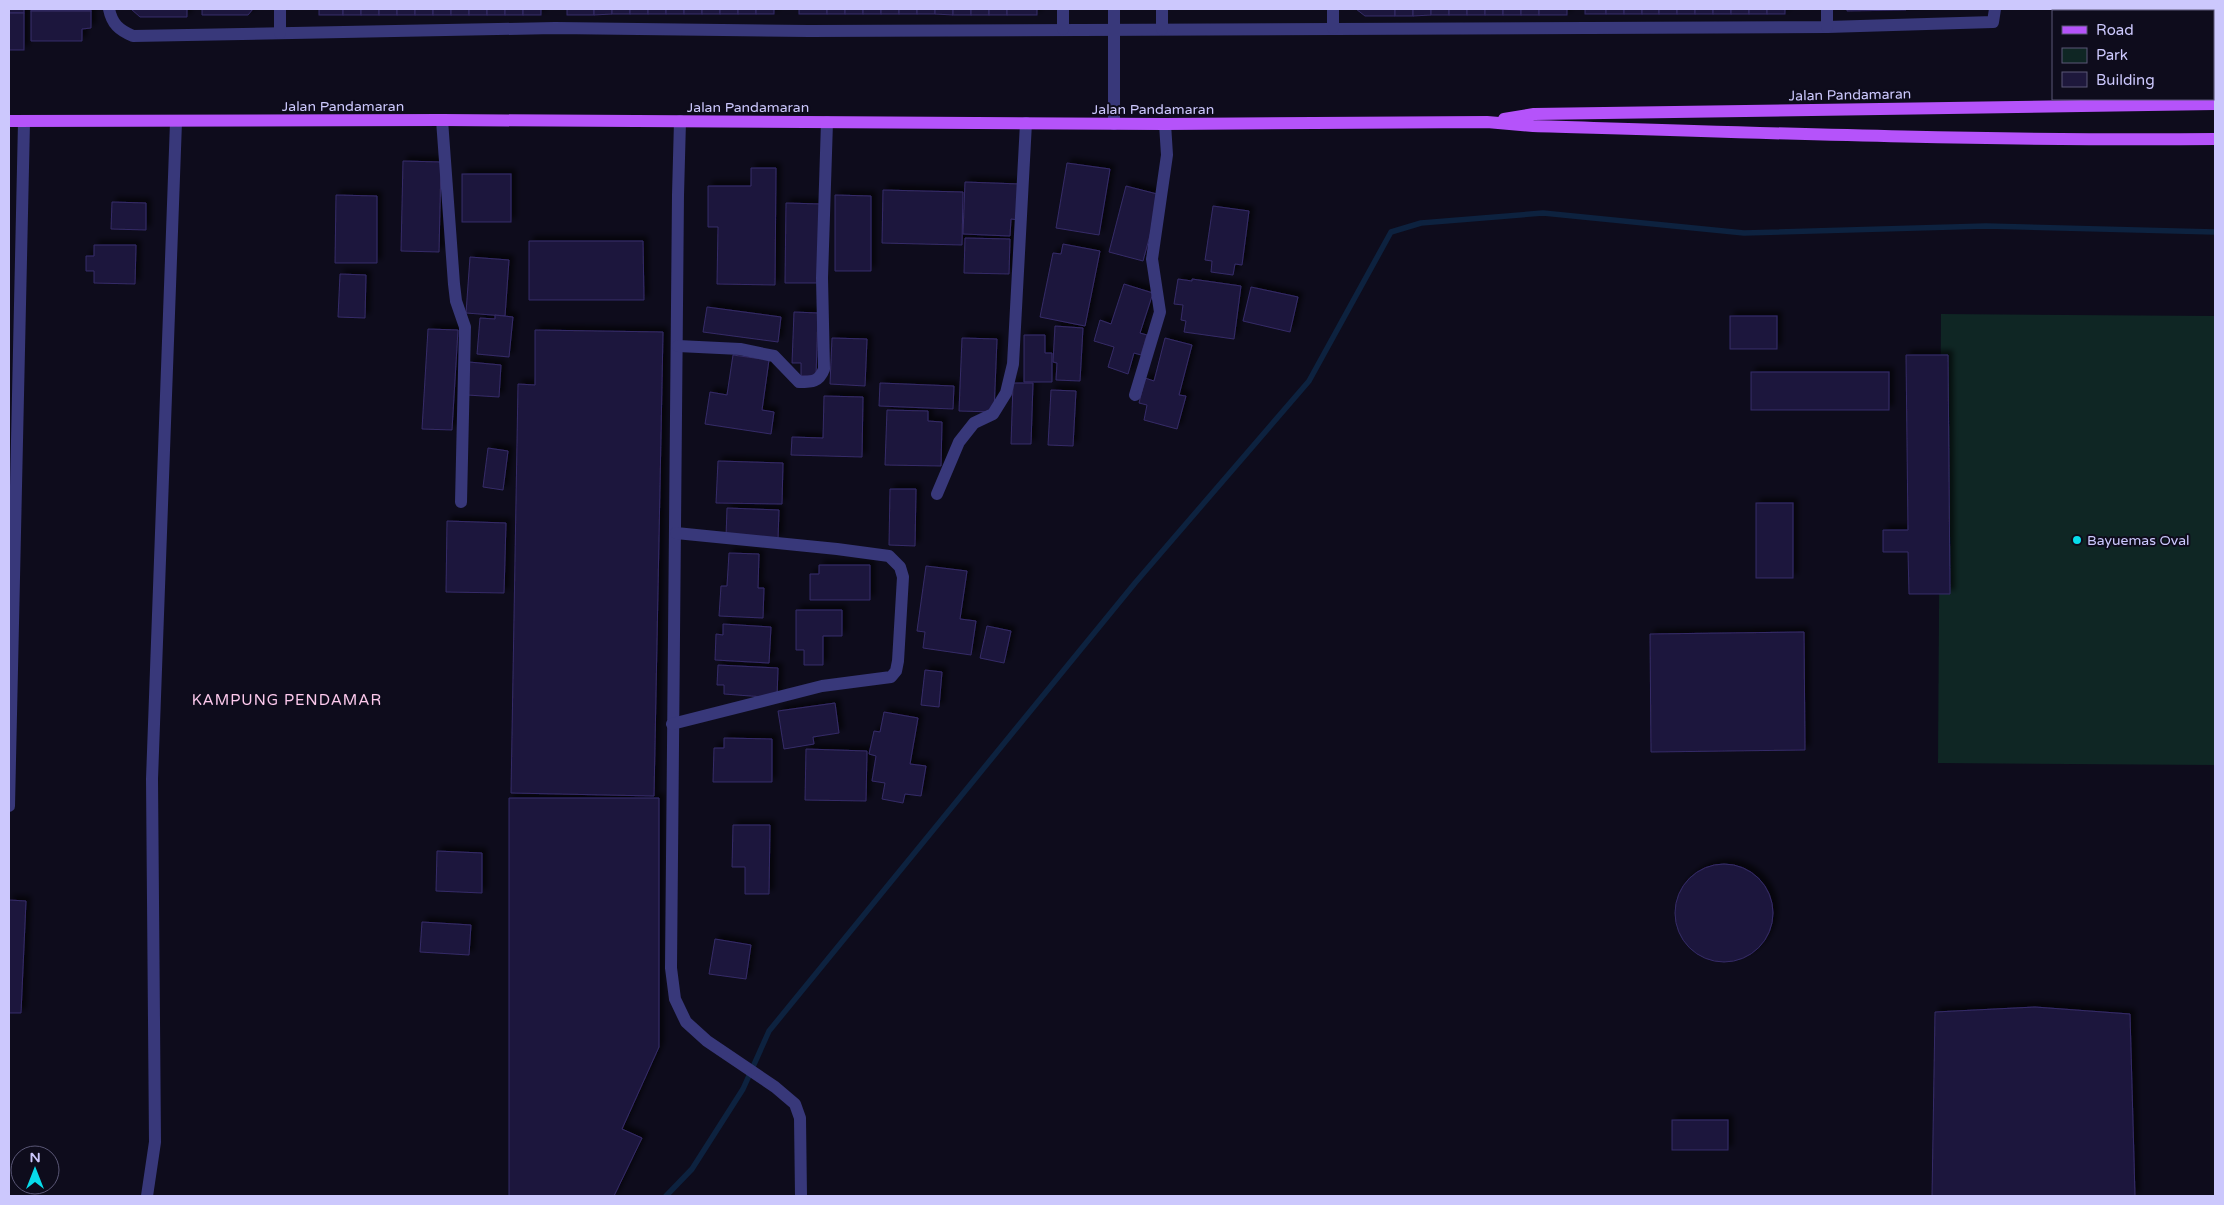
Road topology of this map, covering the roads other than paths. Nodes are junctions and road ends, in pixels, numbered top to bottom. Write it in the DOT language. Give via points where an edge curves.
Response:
graph roads {
  1 [pos="109,9"];
  2 [pos="280,9"];
  3 [pos="1063,9"];
  4 [pos="1114,9"];
  5 [pos="1162,9"];
  6 [pos="1333,9"];
  7 [pos="1826,9"];
  8 [pos="1995,9"];
  9 [pos="1826,26"];
  10 [pos="1333,28"];
  11 [pos="1063,29"];
  12 [pos="1162,29"];
  13 [pos="1114,30"];
  14 [pos="280,33"];
  15 [pos="2215,104"];
  16 [pos="442,120"];
  17 [pos="9,121"];
  18 [pos="680,121"];
  19 [pos="24,122"];
  20 [pos="176,122"];
  21 [pos="827,122"];
  22 [pos="1486,122"];
  23 [pos="1026,123"];
  24 [pos="1114,124"];
  25 [pos="1165,124"];
  26 [pos="2215,139"];
  27 [pos="678,346"];
  28 [pos="1135,395"];
  29 [pos="937,494"];
  30 [pos="461,502"];
  31 [pos="676,533"];
  32 [pos="672,724"];
  33 [pos="9,806"];
  34 [pos="146,1196"];
  35 [pos="801,1196"];
  1 -- 14 [label="street" via="119,30 133,36"];
  2 -- 14 [label="street"];
  3 -- 11 [label="street"];
  4 -- 13 [label="street"];
  5 -- 12 [label="street"];
  6 -- 10 [label="street"];
  7 -- 9 [label="street"];
  8 -- 9 [label="street" via="1994,22"];
  9 -- 10 [label="street"];
  10 -- 12 [label="street"];
  11 -- 13 [label="street"];
  11 -- 14 [label="street" via="790,31 556,28"];
  12 -- 13 [label="street"];
  13 -- 24 [label="street"];
  15 -- 22 [label="main road, Jalan Pandamaran" via="1534,114"];
  16 -- 18 [label="main road, Jalan Pandamaran"];
  16 -- 20 [label="main road, Jalan Pandamaran"];
  16 -- 30 [label="street" via="454,284 456,301 466,327"];
  17 -- 19 [label="main road, Jalan Pandamaran"];
  18 -- 21 [label="main road, Jalan Pandamaran"];
  18 -- 27 [label="street"];
  19 -- 20 [label="main road, Jalan Pandamaran"];
  19 -- 33 [label="street"];
  20 -- 34 [label="street" via="152,779 155,1142"];
  21 -- 23 [label="main road, Jalan Pandamaran"];
  21 -- 27 [label="street" via="822,278 824,369 821,377 813,382 799,382 774,356 740,349"];
  22 -- 25 [label="main road, Jalan Pandamaran"];
  22 -- 26 [label="main road, Jalan Pandamaran" via="1817,134"];
  23 -- 24 [label="main road, Jalan Pandamaran"];
  23 -- 29 [label="street" via="1013,364 1006,393 993,414 974,423 959,442"];
  24 -- 25 [label="main road, Jalan Pandamaran"];
  25 -- 28 [label="street" via="1167,155 1152,259 1160,312"];
  27 -- 31 [label="street"];
  31 -- 32 [label="street"];
  31 -- 32 [label="street" via="889,556 900,567 903,577 898,661 891,677 822,686"];
  32 -- 35 [label="street" via="671,968 675,999 686,1022 707,1041 795,1104 800,1118"];
}
